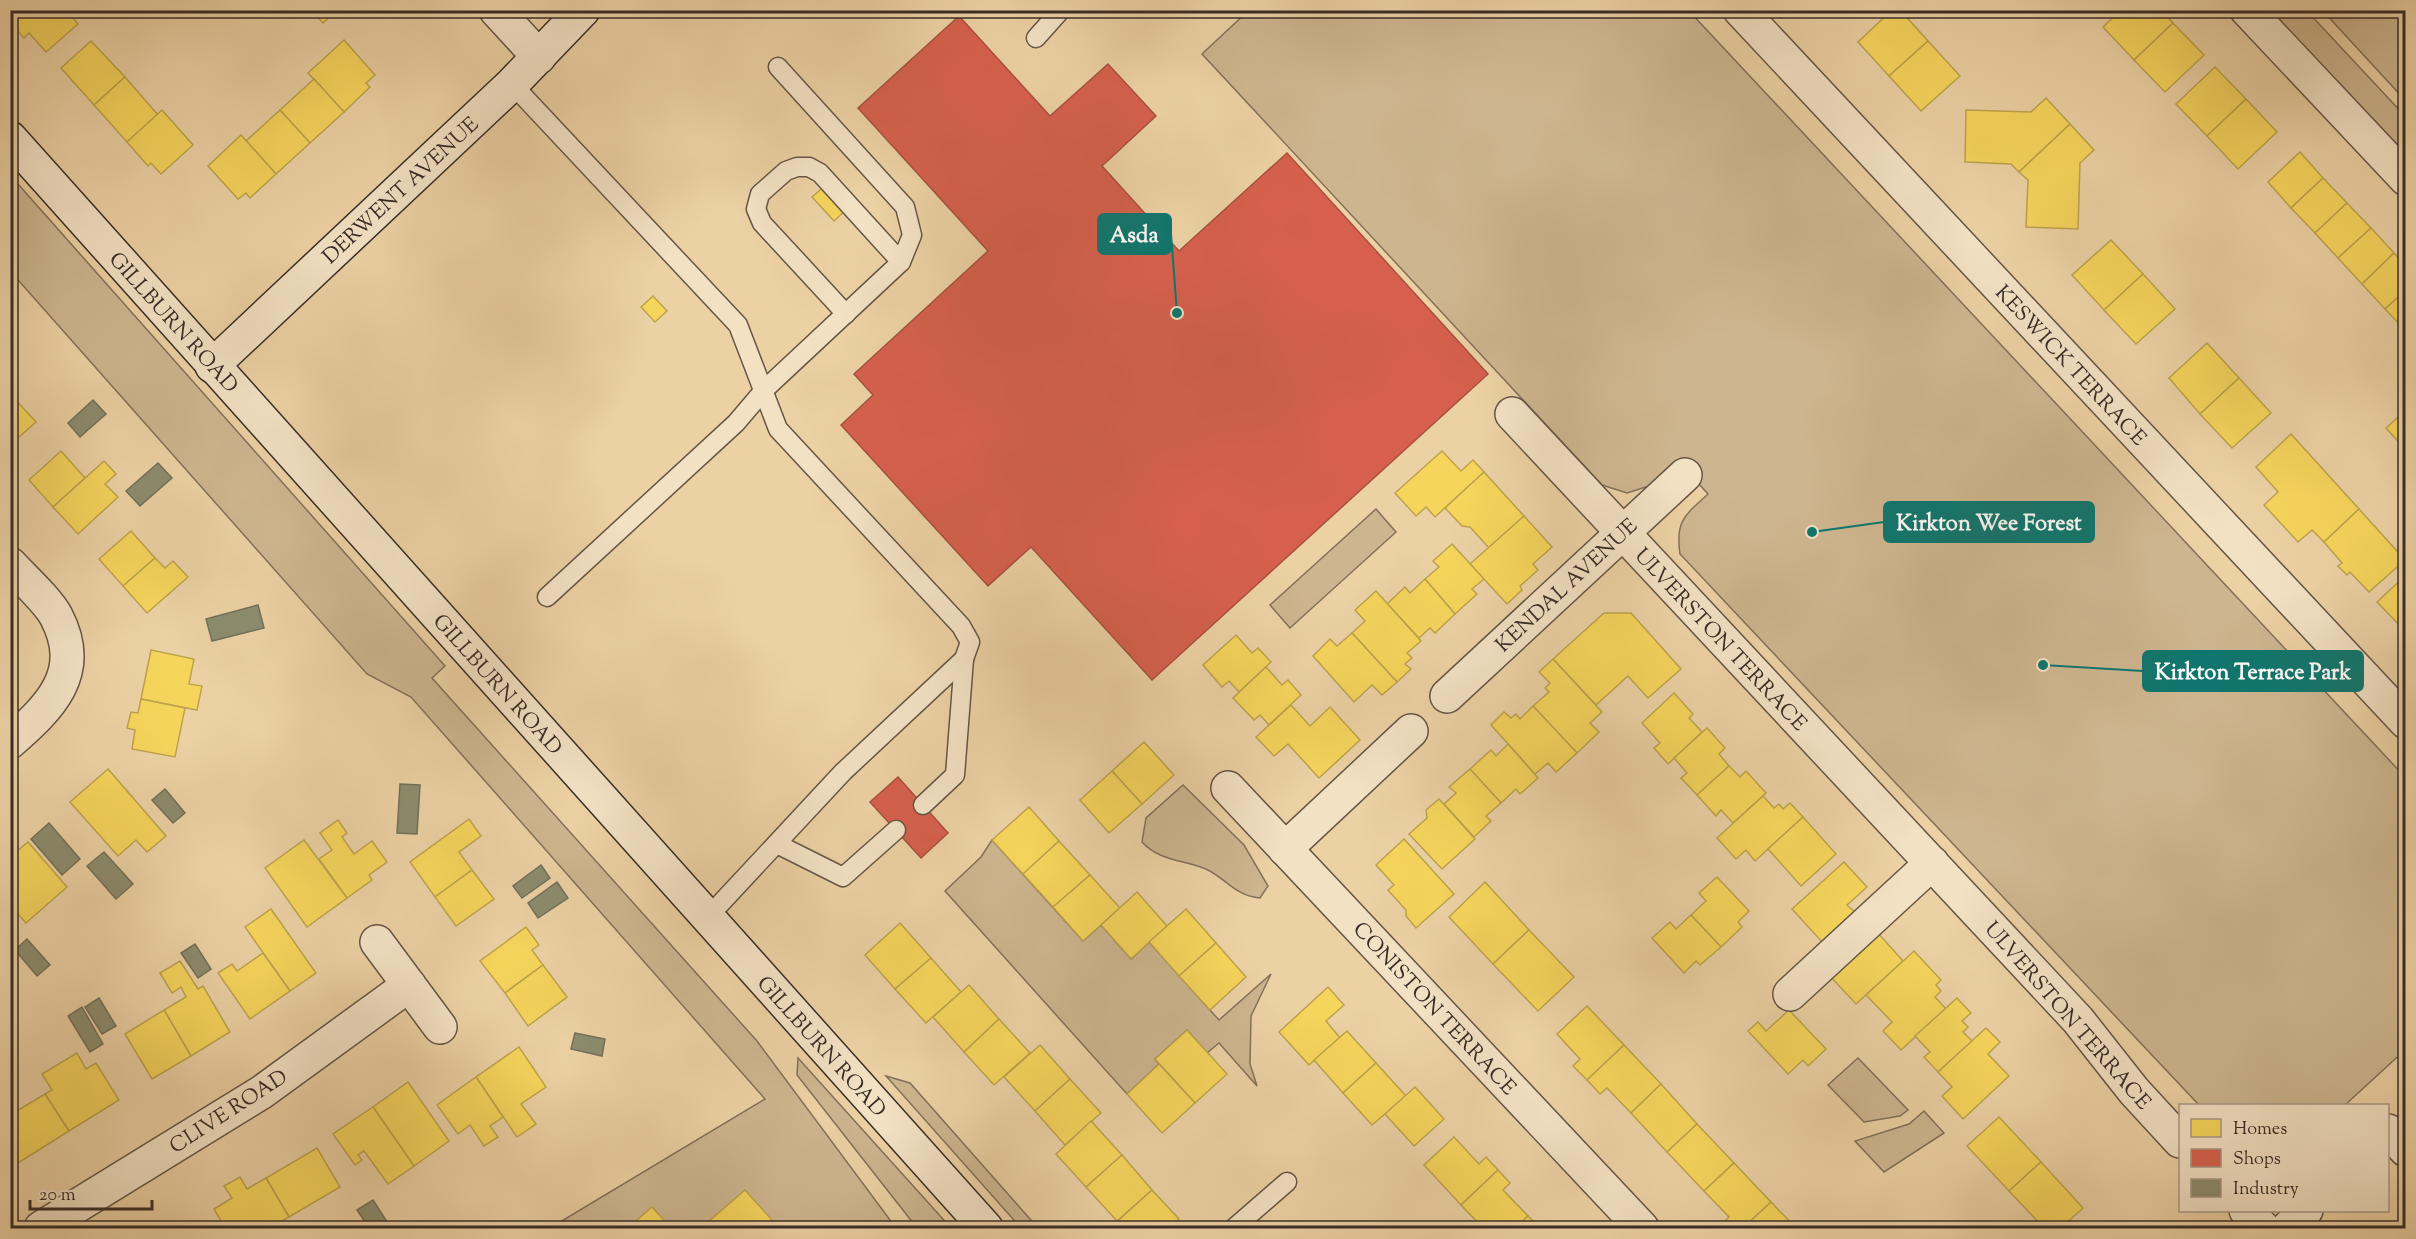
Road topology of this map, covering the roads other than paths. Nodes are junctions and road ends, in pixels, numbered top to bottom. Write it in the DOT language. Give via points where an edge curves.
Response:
graph roads {
  1 [pos="496,10"];
  2 [pos="583,10"];
  3 [pos="1061,10"];
  4 [pos="1740,10"];
  5 [pos="2247,10"];
  6 [pos="1036,38"];
  7 [pos="539,57"];
  8 [pos="778,67"];
  9 [pos="512,84"];
  10 [pos="10,138"];
  11 [pos="2406,179"];
  12 [pos="901,262"];
  13 [pos="846,314"];
  14 [pos="212,366"];
  15 [pos="764,390"];
  16 [pos="1512,414"];
  17 [pos="1685,475"];
  18 [pos="1622,533"];
  19 [pos="10,564"];
  20 [pos="547,597"];
  21 [pos="964,659"];
  22 [pos="1447,696"];
  23 [pos="2405,719"];
  24 [pos="1411,731"];
  25 [pos="10,742"];
  26 [pos="1228,788"];
  27 [pos="923,805"];
  28 [pos="896,830"];
  29 [pos="777,844"];
  30 [pos="1286,849"];
  31 [pos="1932,863"];
  32 [pos="707,918"];
  33 [pos="377,942"];
  34 [pos="409,985"];
  35 [pos="1790,994"];
  36 [pos="440,1027"];
  37 [pos="2179,1139"];
  38 [pos="1287,1182"];
  39 [pos="2248,1212"];
  40 [pos="2304,1212"];
  41 [pos="41,1228"];
  42 [pos="986,1228"];
  43 [pos="1234,1228"];
  44 [pos="1642,1228"];
  45 [pos="2263,1228"];
  46 [pos="2288,1228"];
  1 -- 7 [label="street"];
  2 -- 7 [label="street, DERWENT AVENUE"];
  3 -- 6 [label="lane"];
  4 -- 23 [label="street, KESWICK TERRACE"];
  5 -- 11 [label="street"];
  7 -- 9 [label="street, DERWENT AVENUE"];
  8 -- 12 [label="lane" via="905,207 912,235"];
  9 -- 14 [label="street, DERWENT AVENUE"];
  9 -- 15 [label="lane" via="738,325"];
  10 -- 14 [label="street, GILLBURN ROAD"];
  12 -- 13 [label="lane"];
  12 -- 13 [label="lane" via="820,172 809,167 786,171 760,194 756,208 762,223"];
  13 -- 15 [label="lane"];
  14 -- 32 [label="street, GILLBURN ROAD"];
  15 -- 20 [label="lane" via="736,423"];
  15 -- 21 [label="lane" via="778,429 961,626 970,642"];
  16 -- 18 [label="street, ULVERSTON TERRACE"];
  17 -- 18 [label="street, KENDAL AVENUE"];
  18 -- 22 [label="street, KENDAL AVENUE"];
  18 -- 31 [label="street, ULVERSTON TERRACE"];
  19 -- 25 [label="street" via="56,615 68,651 62,686 44,713"];
  21 -- 27 [label="lane" via="955,776"];
  21 -- 29 [label="lane" via="843,772"];
  24 -- 30 [label="street"];
  26 -- 30 [label="street, CONISTON TERRACE"];
  28 -- 29 [label="lane" via="843,877"];
  29 -- 32 [label="lane"];
  30 -- 44 [label="street, CONISTON TERRACE"];
  31 -- 35 [label="street"];
  31 -- 37 [label="street, ULVERSTON TERRACE" via="2078,1020 2134,1091"];
  32 -- 42 [label="street, GILLBURN ROAD"];
  33 -- 34 [label="street"];
  34 -- 36 [label="street"];
  34 -- 41 [label="street, CLIVE ROAD" via="262,1092"];
  38 -- 43 [label="lane"];
  39 -- 45 [label="street"];
  40 -- 46 [label="street"];
}
